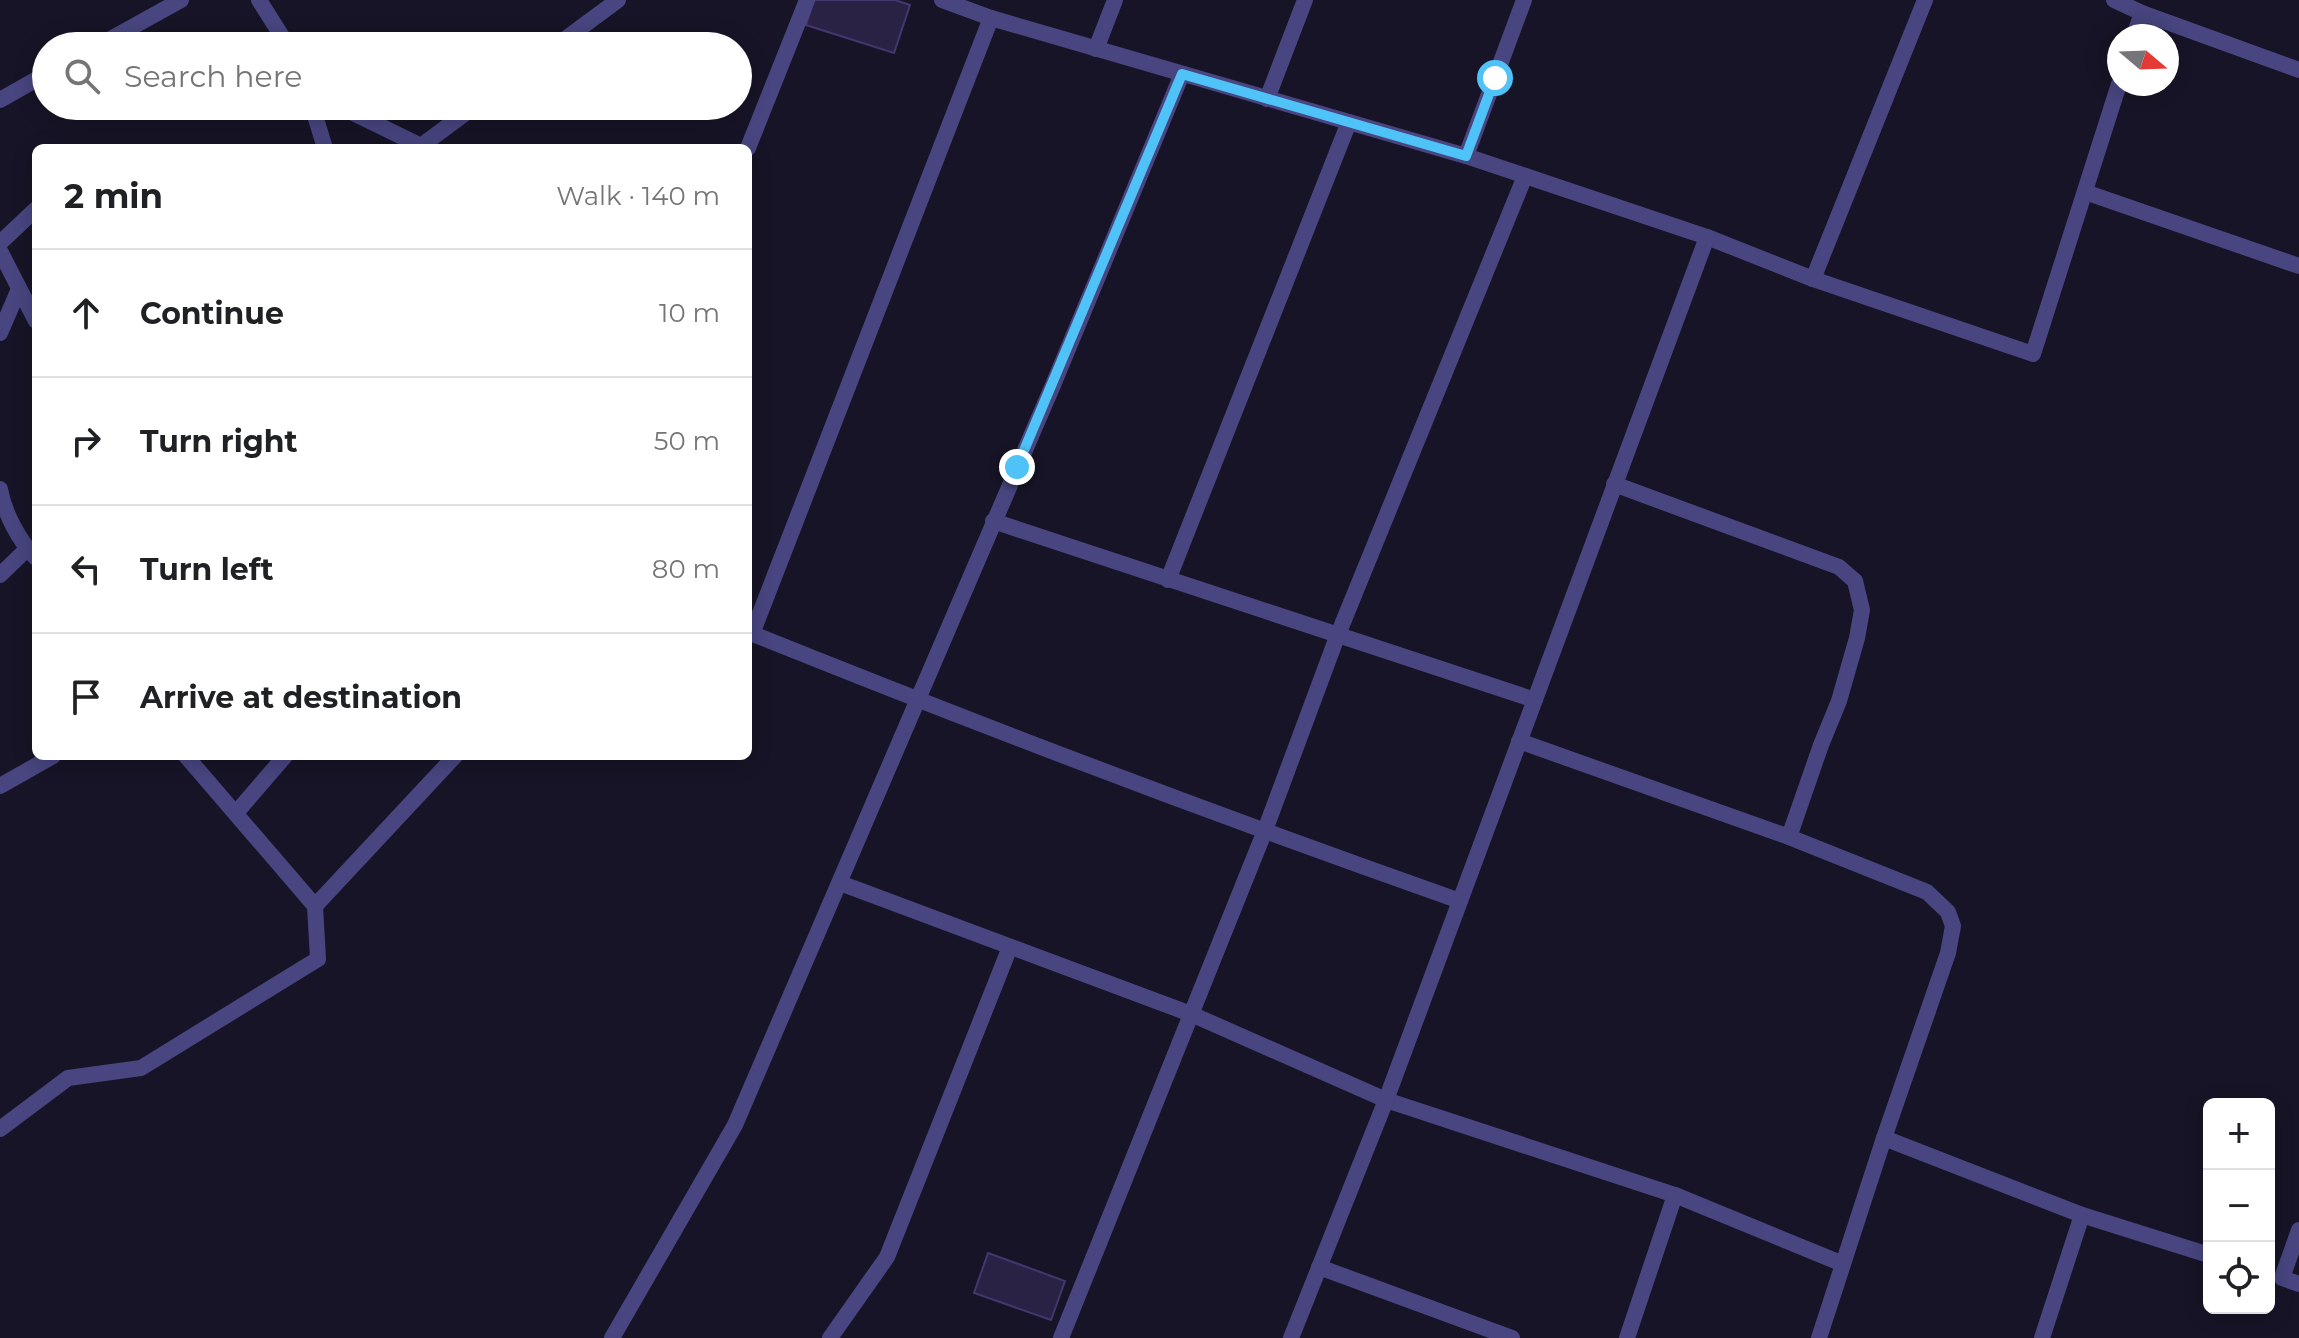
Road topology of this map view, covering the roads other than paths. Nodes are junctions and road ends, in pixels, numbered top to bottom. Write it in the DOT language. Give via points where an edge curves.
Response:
graph roads {
  1 [pos="181,0"];
  2 [pos="259,0"];
  3 [pos="618,0"];
  4 [pos="807,0"];
  5 [pos="942,0"];
  6 [pos="1115,0"];
  7 [pos="1305,0"];
  8 [pos="1524,0"];
  9 [pos="1925,0"];
  10 [pos="2114,0"];
  11 [pos="2142,13"];
  12 [pos="991,18"];
  13 [pos="2138,24"];
  14 [pos="123,32"];
  15 [pos="279,32"];
  16 [pos="575,32"];
  17 [pos="1096,49"];
  18 [pos="2299,70"];
  19 [pos="1182,74"];
  20 [pos="32,82"];
  21 [pos="2115,96"];
  22 [pos="1267,99"];
  23 [pos="0,100"];
  24 [pos="316,120"];
  25 [pos="368,120"];
  26 [pos="456,120"];
  27 [pos="1349,122"];
  28 [pos="324,144"];
  29 [pos="417,144"];
  30 [pos="424,144"];
  31 [pos="750,144"];
  32 [pos="1466,156"];
  33 [pos="1525,176"];
  34 [pos="2085,192"];
  35 [pos="32,213"];
  36 [pos="1707,237"];
  37 [pos="0,243"];
  38 [pos="0,251"];
  39 [pos="2299,266"];
  40 [pos="1813,279"];
  41 [pos="19,289"];
  42 [pos="32,313"];
  43 [pos="0,333"];
  44 [pos="1614,484"];
  45 [pos="0,489"];
  46 [pos="993,521"];
  47 [pos="31,554"];
  48 [pos="0,575"];
  49 [pos="1168,580"];
  50 [pos="752,628"];
  51 [pos="752,634"];
  52 [pos="1337,637"];
  53 [pos="1535,700"];
  54 [pos="918,701"];
  55 [pos="1519,741"];
  56 [pos="46,760"];
  57 [pos="190,760"];
  58 [pos="282,760"];
  59 [pos="451,760"];
  60 [pos="0,786"];
  61 [pos="236,813"];
  62 [pos="1264,833"];
  63 [pos="1789,837"];
  64 [pos="840,883"];
  65 [pos="1460,901"];
  66 [pos="315,906"];
  67 [pos="1010,947"];
  68 [pos="1191,1014"];
  69 [pos="1386,1100"];
  70 [pos="0,1129"];
  71 [pos="1884,1138"];
  72 [pos="1675,1195"];
  73 [pos="2082,1215"];
  74 [pos="2299,1230"];
  75 [pos="2203,1253"];
  76 [pos="1843,1264"];
  77 [pos="1319,1267"];
  78 [pos="2276,1276"];
  79 [pos="2299,1284"];
  80 [pos="612,1338"];
  81 [pos="830,1338"];
  82 [pos="1061,1338"];
  83 [pos="1291,1338"];
  84 [pos="1512,1338"];
  85 [pos="1627,1338"];
  86 [pos="1819,1338"];
  87 [pos="2042,1338"];
  1 -- 14 [label="street"];
  2 -- 15 [label="street"];
  3 -- 16 [label="street"];
  4 -- 31 [label="street"];
  5 -- 12 [label="street"];
  6 -- 17 [label="street"];
  7 -- 22 [label="street"];
  8 -- 32 [label="street"];
  9 -- 40 [label="street"];
  10 -- 11 [label="street"];
  11 -- 13 [label="street"];
  11 -- 18 [label="street"];
  12 -- 17 [label="street"];
  12 -- 50 [label="street"];
  17 -- 19 [label="street"];
  19 -- 22 [label="street"];
  19 -- 46 [label="street"];
  20 -- 23 [label="street"];
  21 -- 34 [label="street"];
  22 -- 27 [label="street"];
  24 -- 28 [label="street"];
  25 -- 29 [label="street"];
  26 -- 30 [label="street"];
  27 -- 32 [label="street"];
  27 -- 49 [label="street"];
  32 -- 33 [label="street"];
  33 -- 36 [label="street"];
  33 -- 52 [label="street"];
  34 -- 39 [label="street"];
  34 -- 40 [label="street" via="2033,354"];
  35 -- 37 [label="street"];
  36 -- 40 [label="street"];
  36 -- 44 [label="street"];
  38 -- 41 [label="street"];
  41 -- 42 [label="street"];
  41 -- 43 [label="street"];
  44 -- 53 [label="street"];
  44 -- 63 [label="street" via="1839,567 1855,581 1862,610 1849,671"];
  45 -- 47 [label="street"];
  46 -- 49 [label="street"];
  46 -- 54 [label="street"];
  47 -- 48 [label="street"];
  49 -- 52 [label="street"];
  51 -- 54 [label="street"];
  52 -- 53 [label="street"];
  52 -- 62 [label="street"];
  53 -- 55 [label="street"];
  54 -- 62 [label="street"];
  54 -- 64 [label="street"];
  55 -- 63 [label="street"];
  55 -- 65 [label="street"];
  56 -- 60 [label="street"];
  57 -- 61 [label="street"];
  58 -- 61 [label="street"];
  59 -- 66 [label="street"];
  61 -- 66 [label="street"];
  62 -- 65 [label="street"];
  62 -- 68 [label="street"];
  63 -- 71 [label="street" via="1927,892 1948,912 1953,926"];
  64 -- 67 [label="street"];
  64 -- 80 [label="street" via="735,1125"];
  65 -- 69 [label="street"];
  66 -- 70 [label="street" via="318,959 141,1068 68,1078"];
  67 -- 68 [label="street"];
  67 -- 81 [label="street" via="887,1257"];
  68 -- 69 [label="street"];
  68 -- 82 [label="street"];
  69 -- 72 [label="street"];
  69 -- 77 [label="street"];
  71 -- 73 [label="street"];
  71 -- 76 [label="street"];
  72 -- 76 [label="street"];
  72 -- 85 [label="street"];
  73 -- 75 [label="street"];
  73 -- 87 [label="street"];
  74 -- 78 [label="street"];
  76 -- 86 [label="street"];
  77 -- 83 [label="street"];
  77 -- 84 [label="street"];
  78 -- 79 [label="street"];
}
